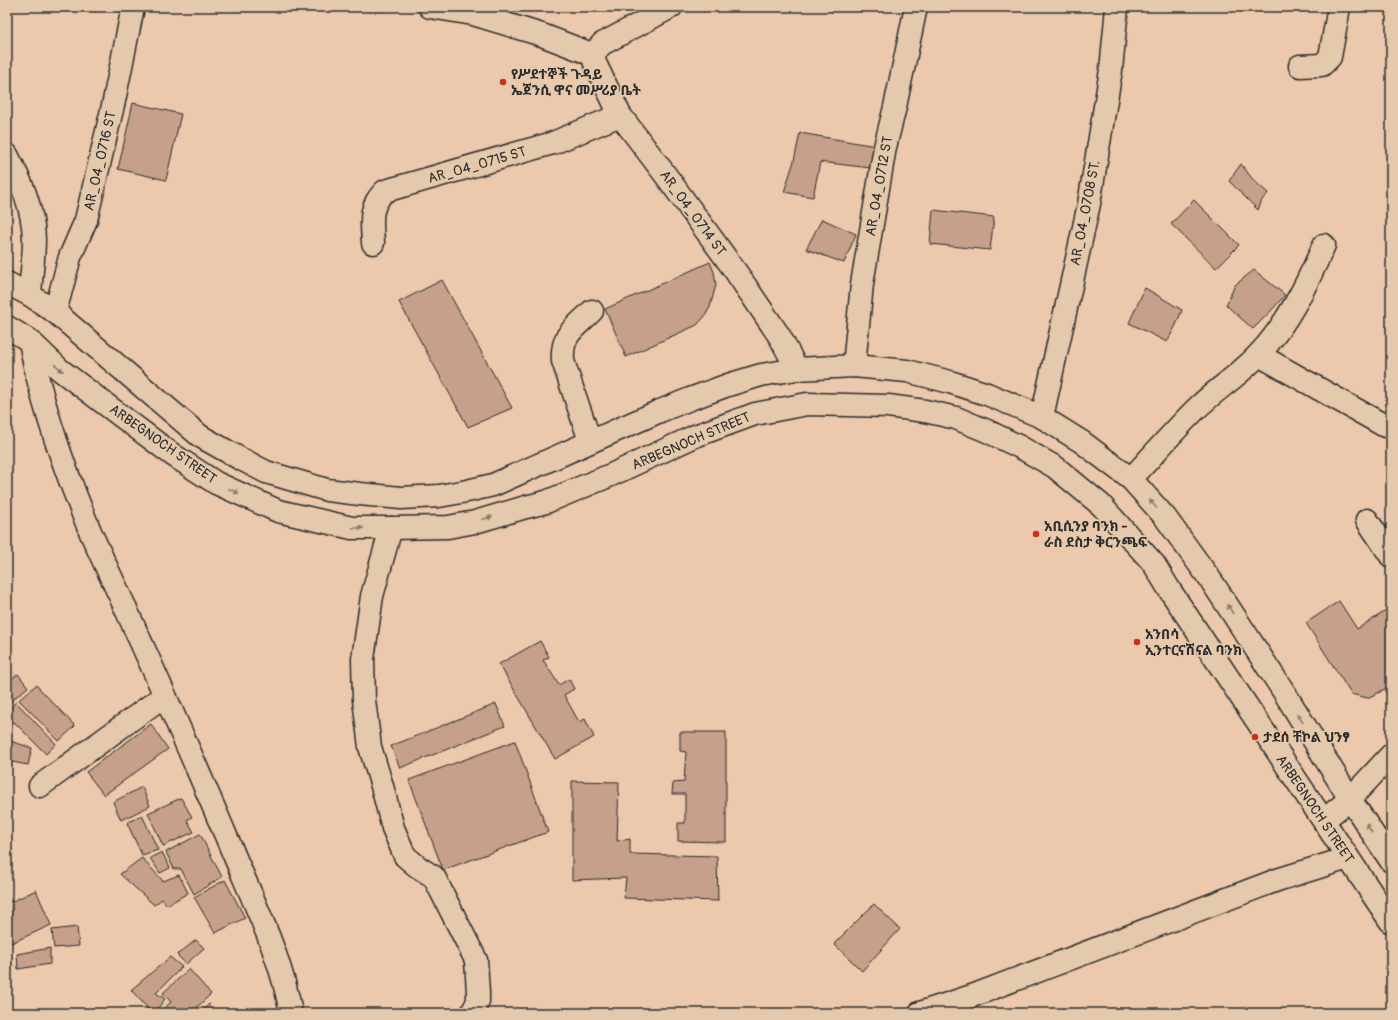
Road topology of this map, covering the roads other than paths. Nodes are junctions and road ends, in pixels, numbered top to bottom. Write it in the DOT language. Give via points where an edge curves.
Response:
graph roads {
  1 [pos="133,7"];
  2 [pos="430,7"];
  3 [pos="671,7"];
  4 [pos="916,7"];
  5 [pos="1117,7"];
  6 [pos="1339,7"];
  7 [pos="598,49"];
  8 [pos="1300,66"];
  9 [pos="620,115"];
  10 [pos="7,156"];
  11 [pos="373,243"];
  12 [pos="1324,245"];
  13 [pos="7,283"];
  14 [pos="30,294"];
  15 [pos="592,311"];
  16 [pos="54,312"];
  17 [pos="7,327"];
  18 [pos="30,341"];
  19 [pos="1259,355"];
  20 [pos="854,366"];
  21 [pos="797,369"];
  22 [pos="1042,417"];
  23 [pos="1385,426"];
  24 [pos="590,441"];
  25 [pos="1131,479"];
  26 [pos="1367,520"];
  27 [pos="391,528"];
  28 [pos="1391,556"];
  29 [pos="165,695"];
  30 [pos="1391,755"];
  31 [pos="40,786"];
  32 [pos="1350,799"];
  33 [pos="1324,820"];
  34 [pos="1348,858"];
  35 [pos="1391,861"];
  36 [pos="1391,922"];
  37 [pos="291,1013"];
  38 [pos="472,1013"];
  39 [pos="920,1013"];
  1 -- 16 [label="street, AR_04_0716 ST" via="87,213 70,257"];
  2 -- 7 [label="street" via="473,14"];
  3 -- 7 [label="street"];
  4 -- 20 [label="street, AR_04_0712 ST" via="885,147 862,284"];
  5 -- 22 [label="street, AR_04_0708 ST." via="1111,70 1089,204"];
  6 -- 8 [label="street" via="1330,56 1322,65"];
  7 -- 9 [label="street, AR_04_0714 ST" via="594,61"];
  9 -- 11 [label="street, AR_04_0715 ST" via="553,143 385,191 375,203 372,212"];
  9 -- 21 [label="street, AR_04_0714 ST" via="736,272 780,338"];
  10 -- 14 [label="street" via="24,188 32,222 34,240"];
  12 -- 19 [label="street" via="1300,295 1276,334"];
  13 -- 14 [label="street, ARBEGNOCH STREET"];
  14 -- 16 [label="street, ARBEGNOCH STREET"];
  15 -- 24 [label="street" via="566,337 562,349 563,361"];
  16 -- 24 [label="street, ARBEGNOCH STREET" via="200,436 266,472 327,490 402,498 467,491 493,485"];
  17 -- 18 [label="street, ARBEGNOCH STREET"];
  18 -- 27 [label="street, ARBEGNOCH STREET, one-way" via="59,369 173,455 216,483 278,511 352,528"];
  18 -- 29 [label="street" via="35,369 51,423 90,532"];
  19 -- 23 [label="street"];
  19 -- 25 [label="street" via="1195,409"];
  20 -- 21 [label="street, ARBEGNOCH STREET"];
  20 -- 22 [label="street, ARBEGNOCH STREET" via="907,371 950,382"];
  21 -- 24 [label="street, ARBEGNOCH STREET" via="761,375 728,385"];
  22 -- 25 [label="street, ARBEGNOCH STREET" via="1082,442"];
  32 -- 25 [label="street, ARBEGNOCH STREET, one-way" via="1212,582 1165,518"];
  26 -- 28 [label="street"];
  27 -- 33 [label="street, ARBEGNOCH STREET, one-way" via="448,527 546,502 682,442 755,414 780,408 807,404 888,406 956,418 1020,447 1055,467 1101,505 1134,540 1154,564"];
  27 -- 38 [label="street" via="372,596 363,659 364,700 370,747 393,828 405,856 434,877 476,960 478,1001"];
  29 -- 31 [label="street"];
  29 -- 37 [label="street" via="278,961"];
  30 -- 32 [label="street"];
  32 -- 33 [label="street"];
  35 -- 32 [label="street, ARBEGNOCH STREET, one-way"];
  33 -- 34 [label="street, ARBEGNOCH STREET"];
  34 -- 36 [label="street, ARBEGNOCH STREET"];
  34 -- 39 [label="street" via="1277,880 972,996"];
}
